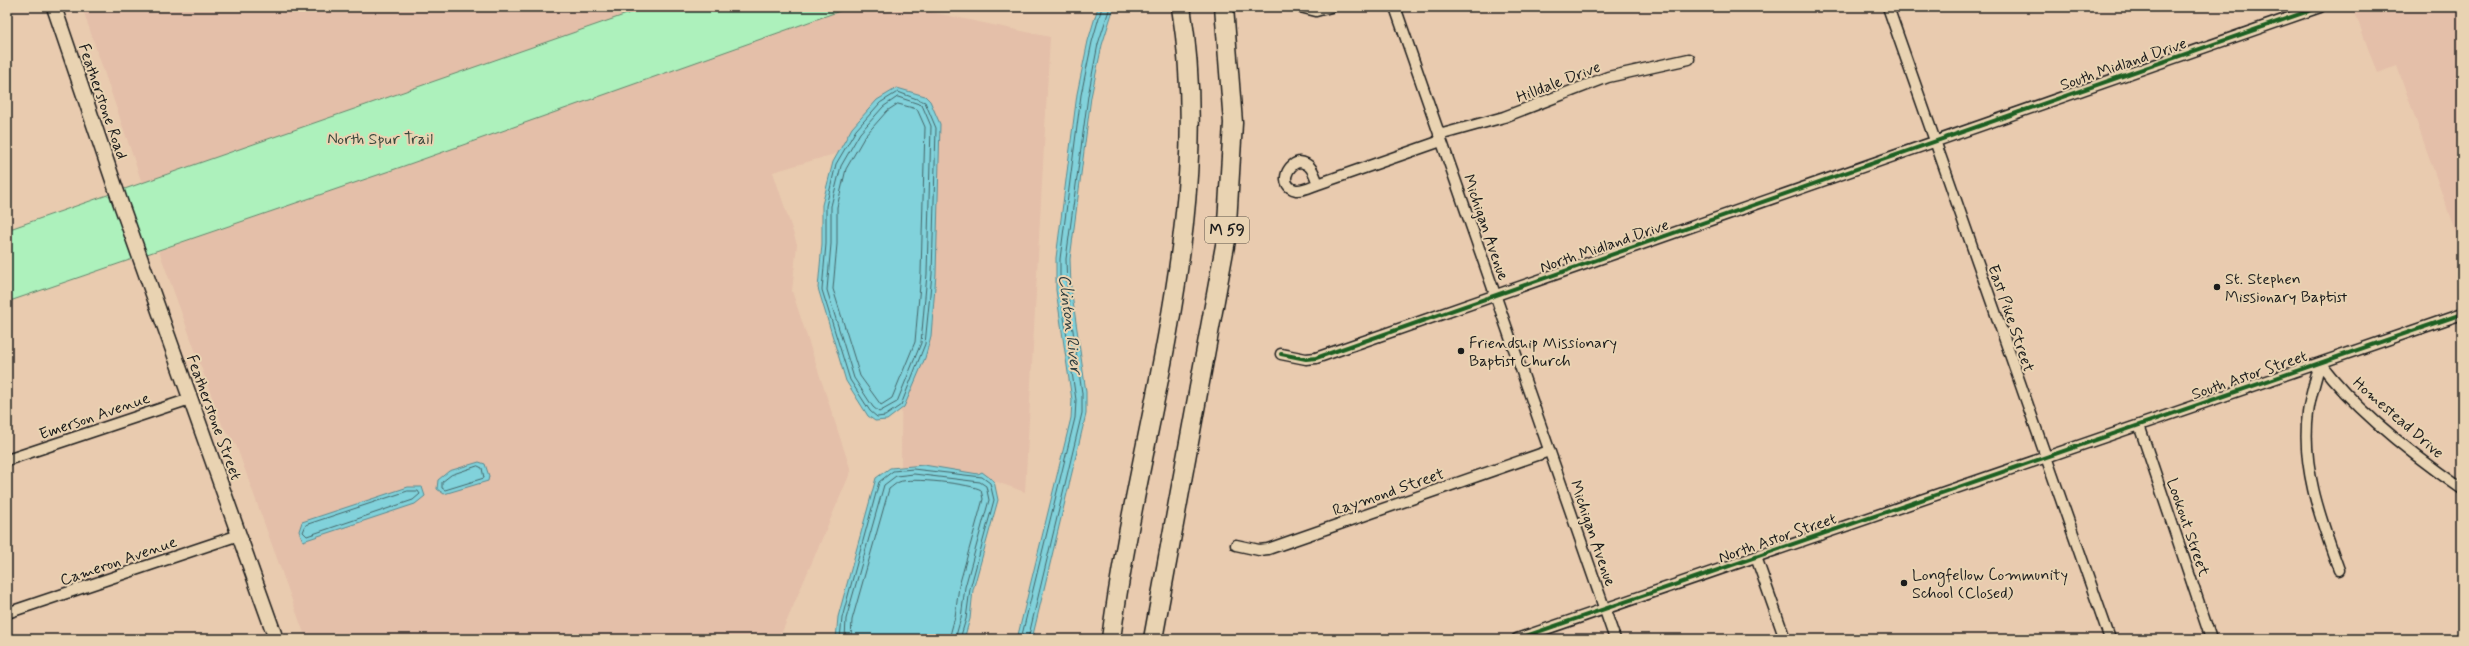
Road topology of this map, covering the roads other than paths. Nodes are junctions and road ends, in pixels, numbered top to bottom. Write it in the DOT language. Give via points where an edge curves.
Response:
graph roads {
  1 [pos="54,7"];
  2 [pos="1181,7"];
  3 [pos="1224,7"];
  4 [pos="1300,7"];
  5 [pos="1331,7"];
  6 [pos="1395,7"];
  7 [pos="1888,7"];
  8 [pos="2320,7"];
  9 [pos="1689,60"];
  10 [pos="1440,138"];
  11 [pos="1934,142"];
  12 [pos="1318,184"];
  13 [pos="122,207"];
  14 [pos="1495,296"];
  15 [pos="2462,314"];
  16 [pos="1281,354"];
  17 [pos="2320,363"];
  18 [pos="190,399"];
  19 [pos="2139,425"];
  20 [pos="1549,451"];
  21 [pos="2044,458"];
  22 [pos="7,460"];
  23 [pos="2462,489"];
  24 [pos="239,535"];
  25 [pos="1236,545"];
  26 [pos="1756,557"];
  27 [pos="2339,570"];
  28 [pos="1604,609"];
  29 [pos="7,613"];
  30 [pos="276,639"];
  31 [pos="1111,639"];
  32 [pos="1153,639"];
  33 [pos="1517,639"];
  34 [pos="1614,639"];
  35 [pos="1784,639"];
  36 [pos="2110,639"];
  37 [pos="2211,639"];
  1 -- 13 [label="street, Featherstone Road"];
  2 -- 31 [label="highway, M 59" via="1187,58 1191,135 1186,224"];
  3 -- 32 [label="highway, M 59" via="1233,123 1232,184 1226,240"];
  4 -- 5 [label="street" via="1316,11"];
  6 -- 10 [label="street, Michigan Avenue"];
  7 -- 11 [label="street, East Pike Street"];
  8 -- 11 [label="street, South Midland Drive"];
  9 -- 10 [label="street, Hilldale Drive" via="1608,77 1504,117"];
  10 -- 12 [label="street, Hilldale Drive"];
  10 -- 14 [label="street, Michigan Avenue"];
  11 -- 14 [label="street, North Midland Drive"];
  11 -- 21 [label="street, East Pike Street"];
  13 -- 18 [label="street, Featherstone Street"];
  14 -- 16 [label="street, North Midland Drive" via="1316,358 1306,359"];
  14 -- 20 [label="street, Michigan Avenue"];
  15 -- 17 [label="street, South Astor Street"];
  17 -- 19 [label="street, South Astor Street"];
  17 -- 23 [label="street, Homestead Drive" via="2344,390 2387,430"];
  17 -- 27 [label="street" via="2308,413 2308,460 2317,506"];
  18 -- 22 [label="street, Emerson Avenue"];
  18 -- 24 [label="street, Featherstone Street"];
  19 -- 21 [label="street, South Astor Street"];
  19 -- 37 [label="street, Lookout Street"];
  20 -- 25 [label="street, Raymond Street" via="1268,549 1259,550"];
  20 -- 28 [label="street, Michigan Avenue"];
  21 -- 26 [label="street, North Astor Street"];
  21 -- 36 [label="street, East Pike Street"];
  24 -- 29 [label="street, Cameron Avenue"];
  24 -- 30 [label="street, Featherstone Street"];
  26 -- 28 [label="street, North Astor Street"];
  26 -- 35 [label="street"];
  28 -- 33 [label="street, North Astor Street"];
  28 -- 34 [label="street, Michigan Avenue"];
}
